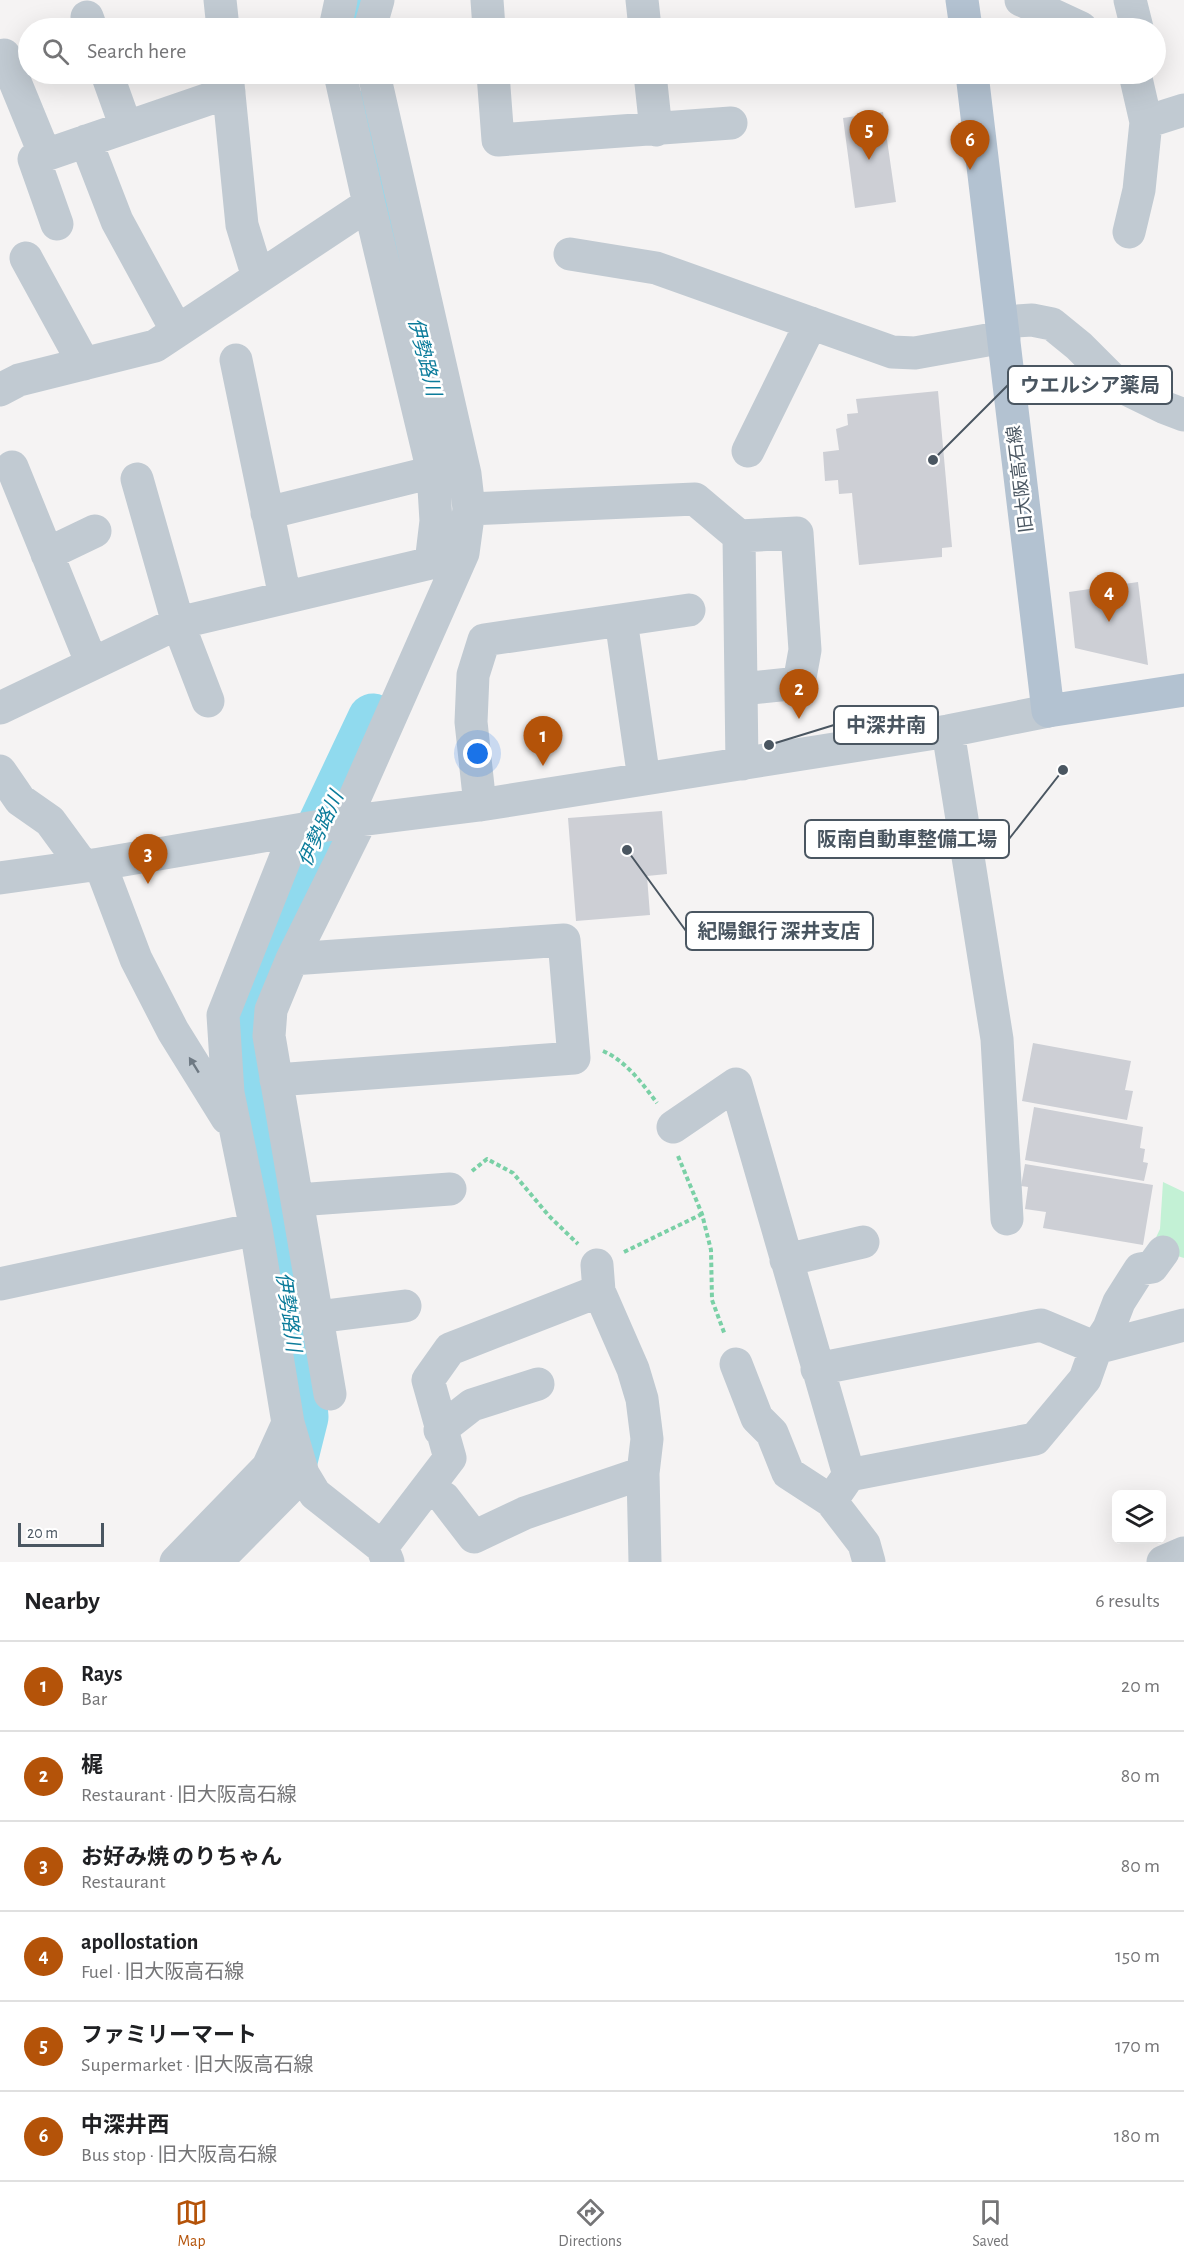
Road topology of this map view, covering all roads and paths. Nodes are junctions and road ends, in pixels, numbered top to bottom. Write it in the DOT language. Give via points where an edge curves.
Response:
graph roads {
  1 [pos="220,0"];
  2 [pos="341,0"];
  3 [pos="378,0"];
  4 [pos="487,0"];
  5 [pos="642,0"];
  6 [pos="963,0"];
  7 [pos="1021,0"];
  8 [pos="1130,0"];
  9 [pos="222,18"];
  10 [pos="337,18"];
  11 [pos="373,18"];
  12 [pos="488,18"];
  13 [pos="644,18"];
  14 [pos="965,18"];
  15 [pos="1060,18"];
  16 [pos="1134,18"];
  17 [pos="4,55"];
  18 [pos="111,84"];
  19 [pos="226,84"];
  20 [pos="228,84"];
  21 [pos="342,84"];
  22 [pos="376,84"];
  23 [pos="494,84"];
  24 [pos="651,84"];
  25 [pos="973,84"];
  26 [pos="1137,84"];
  27 [pos="1184,110"];
  28 [pos="1146,122"];
  29 [pos="731,123"];
  30 [pos="126,127"];
  31 [pos="656,130"];
  32 [pos="86,141"];
  33 [pos="45,155"];
  34 [pos="369,204"];
  35 [pos="57,224"];
  36 [pos="1129,232"];
  37 [pos="570,254"];
  38 [pos="26,258"];
  39 [pos="258,277"];
  40 [pos="811,323"];
  41 [pos="1003,329"];
  42 [pos="177,331"];
  43 [pos="236,360"];
  44 [pos="84,364"];
  45 [pos="0,390"];
  46 [pos="1184,415"];
  47 [pos="748,451"];
  48 [pos="12,468"];
  49 [pos="433,472"];
  50 [pos="137,479"];
  51 [pos="469,509"];
  52 [pos="267,513"];
  53 [pos="95,531"];
  54 [pos="740,536"];
  55 [pos="47,554"];
  56 [pos="285,597"];
  57 [pos="689,610"];
  58 [pos="621,620"];
  59 [pos="178,623"];
  60 [pos="92,664"];
  61 [pos="742,690"];
  62 [pos="1184,690"];
  63 [pos="207,701"];
  64 [pos="0,708"];
  65 [pos="1048,711"];
  66 [pos="948,731"];
  67 [pos="742,764"];
  68 [pos="0,771"];
  69 [pos="644,779"];
  70 [pos="480,805"];
  71 [pos="329,825"];
  72 [pos="91,865"];
  73 [pos="0,878"];
  74 [pos="292,959"];
  75 [pos="601,1053"];
  76 [pos="276,1080"];
  77 [pos="641,1081"];
  78 [pos="673,1127"];
  79 [pos="236,1132"];
  80 [pos="450,1189"];
  81 [pos="297,1200"];
  82 [pos="702,1214"];
  83 [pos="1007,1219"];
  84 [pos="258,1241"];
  85 [pos="863,1242"];
  86 [pos="305,1247"];
  87 [pos="786,1260"];
  88 [pos="1152,1260"];
  89 [pos="598,1278"];
  90 [pos="0,1284"];
  91 [pos="405,1306"];
  92 [pos="316,1317"];
  93 [pos="1184,1324"];
  94 [pos="1096,1348"];
  95 [pos="736,1364"];
  96 [pos="817,1369"];
  97 [pos="538,1384"];
  98 [pos="330,1394"];
  99 [pos="288,1424"];
  100 [pos="440,1430"];
  101 [pos="302,1472"];
  102 [pos="643,1473"];
  103 [pos="428,1487"];
  104 [pos="840,1488"];
  105 [pos="385,1555"];
  106 [pos="176,1562"];
  107 [pos="216,1562"];
  108 [pos="645,1562"];
  109 [pos="869,1562"];
  1 -- 9 [label="street"];
  2 -- 10 [label="street"];
  3 -- 11 [label="street"];
  4 -- 12 [label="street"];
  5 -- 13 [label="street"];
  6 -- 14 [label="main road"];
  7 -- 15 [label="street"];
  8 -- 16 [label="street"];
  17 -- 33 [label="street"];
  18 -- 30 [label="street"];
  19 -- 30 [label="street"];
  20 -- 39 [label="street" via="242,225"];
  21 -- 34 [label="street"];
  22 -- 51 [label="street" via="465,474"];
  23 -- 31 [label="street" via="498,140"];
  24 -- 31 [label="street"];
  25 -- 41 [label="main road, 旧大阪高石線"];
  26 -- 28 [label="street"];
  27 -- 28 [label="street"];
  28 -- 36 [label="street" via="1139,190"];
  29 -- 31 [label="street"];
  30 -- 32 [label="street"];
  32 -- 33 [label="street"];
  32 -- 42 [label="street" via="117,221"];
  33 -- 35 [label="street" via="34,159"];
  34 -- 39 [label="street"];
  34 -- 49 [label="street"];
  37 -- 40 [label="street" via="656,268"];
  38 -- 44 [label="street"];
  39 -- 42 [label="street"];
  40 -- 41 [label="street" via="892,352 915,353"];
  40 -- 47 [label="street"];
  41 -- 46 [label="street" via="1032,320 1052,324 1118,385"];
  41 -- 65 [label="main road, 旧大阪高石線"];
  42 -- 44 [label="street" via="155,346"];
  43 -- 52 [label="street"];
  44 -- 45 [label="street" via="19,380"];
  48 -- 55 [label="street"];
  49 -- 52 [label="street"];
  49 -- 56 [label="street" via="436,521 431,563"];
  50 -- 59 [label="street"];
  51 -- 54 [label="street" via="695,499"];
  51 -- 71 [label="street" via="463,553"];
  52 -- 56 [label="street"];
  53 -- 55 [label="street"];
  54 -- 61 [label="street"];
  54 -- 61 [label="street" via="797,532 805,650 799,683"];
  55 -- 60 [label="street"];
  56 -- 59 [label="street"];
  57 -- 58 [label="street"];
  58 -- 69 [label="street"];
  58 -- 70 [label="street" via="484,640 473,675 471,722"];
  59 -- 60 [label="street"];
  59 -- 63 [label="street"];
  60 -- 64 [label="street"];
  61 -- 67 [label="street"];
  62 -- 65 [label="main road"];
  65 -- 66 [label="street"];
  66 -- 67 [label="street"];
  66 -- 83 [label="street" via="997,1039"];
  67 -- 69 [label="street"];
  68 -- 72 [label="street" via="20,800 50,821"];
  69 -- 70 [label="street"];
  70 -- 71 [label="street"];
  71 -- 72 [label="street"];
  71 -- 74 [label="street"];
  71 -- 79 [label="street" via="223,1015 228,1093"];
  72 -- 73 [label="street"];
  79 -- 72 [label="street, one-way" via="173,1031"];
  74 -- 76 [label="street" via="271,1010 269,1036"];
  74 -- 76 [label="street" via="564,940 574,1058"];
  75 -- 77 [label="path" via="604,1050 616,1058"];
  76 -- 81 [label="street"];
  78 -- 82 [label="path" via="678,1157"];
  78 -- 87 [label="street" via="736,1084"];
  79 -- 84 [label="street"];
  80 -- 81 [label="street"];
  80 -- 89 [label="path" via="487,1159 513,1173 571,1236"];
  81 -- 86 [label="street"];
  82 -- 89 [label="path"];
  82 -- 95 [label="path" via="711,1250 712,1300"];
  84 -- 86 [label="street"];
  84 -- 90 [label="street"];
  84 -- 99 [label="street"];
  85 -- 87 [label="street"];
  86 -- 92 [label="street"];
  87 -- 96 [label="street"];
  88 -- 94 [label="street" via="1119,1302"];
  89 -- 100 [label="street" via="450,1349 428,1380"];
  89 -- 102 [label="street" via="642,1399 648,1439"];
  91 -- 92 [label="street"];
  92 -- 98 [label="street"];
  93 -- 94 [label="street"];
  94 -- 96 [label="street" via="1041,1325"];
  94 -- 104 [label="street" via="1085,1379 1035,1439"];
  95 -- 104 [label="street" via="757,1418 772,1433 788,1473"];
  96 -- 104 [label="street"];
  97 -- 100 [label="street" via="472,1405"];
  99 -- 101 [label="street"];
  99 -- 106 [label="street" via="268,1467"];
  100 -- 103 [label="street" via="450,1458"];
  101 -- 105 [label="street" via="315,1494"];
  101 -- 107 [label="street"];
  102 -- 103 [label="street" via="525,1513 474,1537 444,1498"];
  102 -- 108 [label="street"];
  103 -- 105 [label="street"];
  104 -- 109 [label="street"];
}
